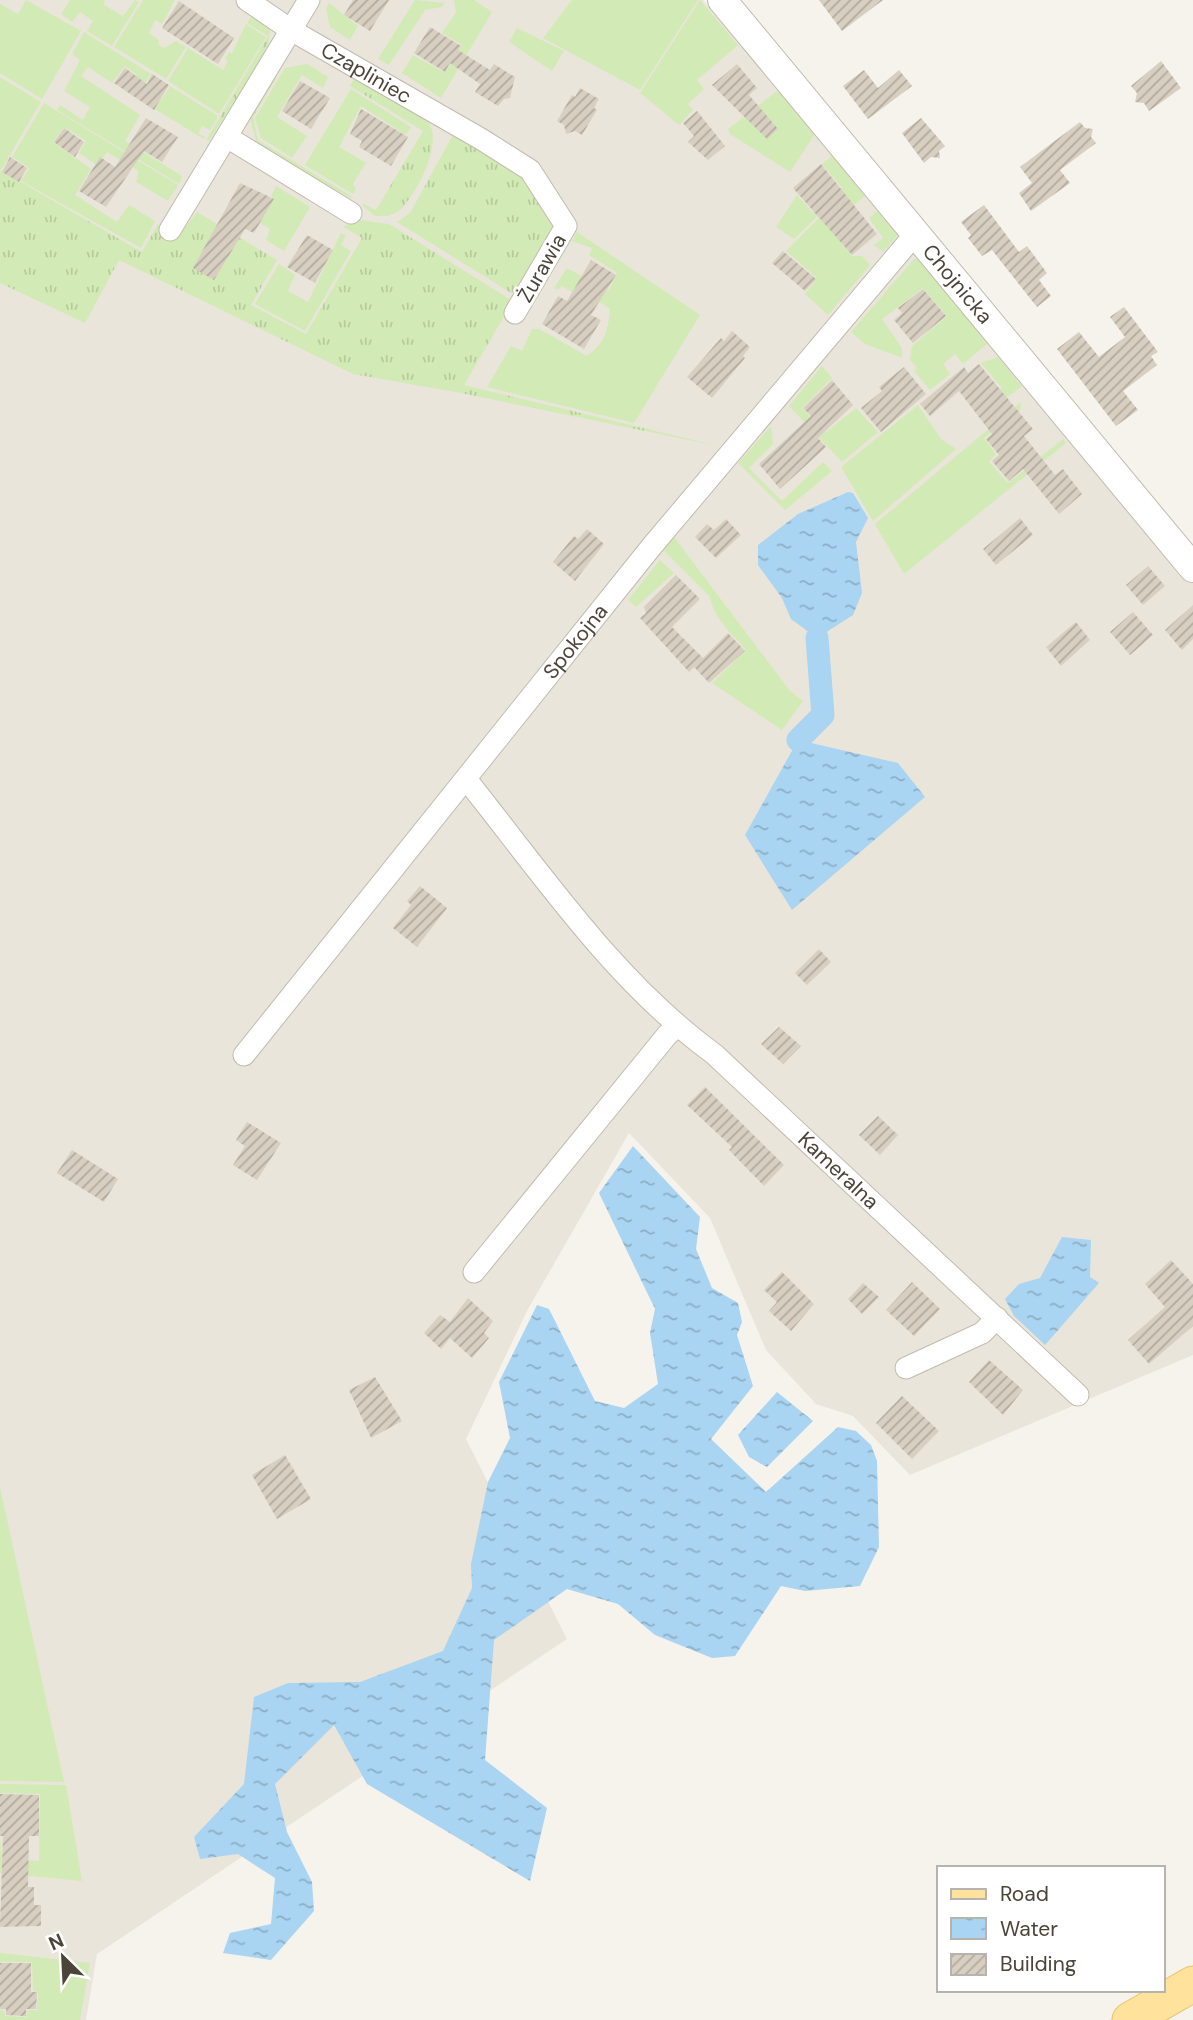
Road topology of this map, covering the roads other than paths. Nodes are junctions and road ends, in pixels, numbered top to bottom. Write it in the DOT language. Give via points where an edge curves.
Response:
graph roads {
  1 [pos="247,0"];
  2 [pos="309,0"];
  3 [pos="722,0"];
  4 [pos="291,30"];
  5 [pos="441,115"];
  6 [pos="227,137"];
  7 [pos="351,213"];
  8 [pos="170,230"];
  9 [pos="916,233"];
  10 [pos="515,313"];
  11 [pos="1193,568"];
  12 [pos="466,779"];
  13 [pos="677,1027"];
  14 [pos="244,1055"];
  15 [pos="474,1272"];
  16 [pos="997,1318"];
  17 [pos="906,1368"];
  18 [pos="1078,1395"];
  19 [pos="1193,1984"];
  20 [pos="1130,2020"];
  1 -- 4 [label="street, Czapliniec"];
  2 -- 4 [label="street"];
  3 -- 9 [label="street, Chojnicka"];
  4 -- 5 [label="street, Czapliniec"];
  4 -- 6 [label="street"];
  5 -- 10 [label="street, Żurawia" via="530,170 566,226"];
  6 -- 7 [label="street"];
  6 -- 8 [label="street"];
  9 -- 11 [label="street, Chojnicka"];
  9 -- 12 [label="street, Spokojna" via="652,546"];
  12 -- 13 [label="street, Kameralna" via="605,953"];
  12 -- 14 [label="street, Spokojna"];
  13 -- 15 [label="street"];
  13 -- 16 [label="street, Kameralna" via="714,1054"];
  16 -- 17 [label="street" via="982,1333"];
  16 -- 18 [label="street, Kameralna"];
  19 -- 20 [label="main road"];
}
